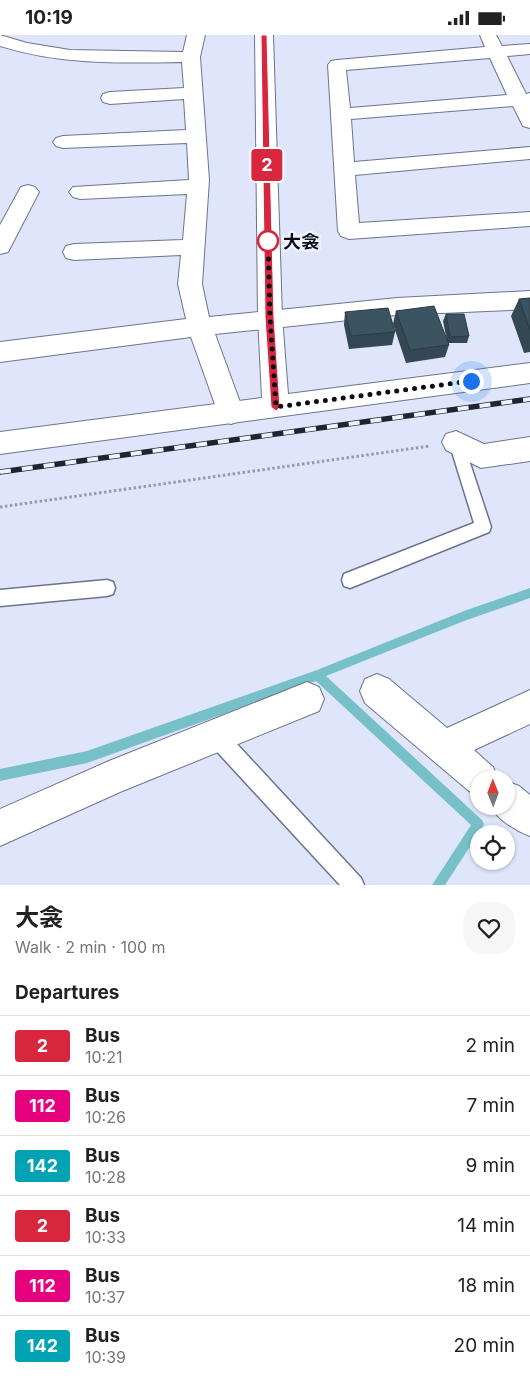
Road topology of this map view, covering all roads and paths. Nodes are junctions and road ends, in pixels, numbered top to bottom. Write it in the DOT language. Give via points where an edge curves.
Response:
graph roads {
  1 [pos="35,35"];
  2 [pos="196,35"];
  3 [pos="264,35"];
  4 [pos="0,40"];
  5 [pos="492,43"];
  6 [pos="22,48"];
  7 [pos="530,49"];
  8 [pos="190,57"];
  9 [pos="193,93"];
  10 [pos="110,98"];
  11 [pos="524,99"];
  12 [pos="341,114"];
  13 [pos="530,122"];
  14 [pos="196,136"];
  15 [pos="63,142"];
  16 [pos="530,153"];
  17 [pos="345,169"];
  18 [pos="198,187"];
  19 [pos="28,191"];
  20 [pos="80,192"];
  21 [pos="530,219"];
  22 [pos="0,247"];
  23 [pos="192,247"];
  24 [pos="74,252"];
  25 [pos="530,301"];
  26 [pos="270,317"];
  27 [pos="200,328"];
  28 [pos="0,352"];
  29 [pos="530,373"];
  30 [pos="276,407"];
  31 [pos="232,413"];
  32 [pos="456,442"];
  33 [pos="0,443"];
  34 [pos="530,449"];
  35 [pos="0,507"];
  36 [pos="350,581"];
  37 [pos="107,588"];
  38 [pos="0,598"];
  39 [pos="377,691"];
  40 [pos="308,699"];
  41 [pos="530,707"];
  42 [pos="216,736"];
  43 [pos="443,747"];
  44 [pos="471,770"];
  45 [pos="515,806"];
  46 [pos="530,818"];
  47 [pos="0,828"];
  48 [pos="354,885"];
  1 -- 6 [label="street"];
  2 -- 8 [label="street"];
  3 -- 26 [label="street"];
  4 -- 6 [label="street"];
  5 -- 7 [label="street"];
  5 -- 11 [label="street"];
  5 -- 12 [label="street" via="337,65"];
  6 -- 8 [label="street" via="85,57"];
  8 -- 9 [label="street"];
  9 -- 10 [label="street"];
  9 -- 14 [label="street"];
  11 -- 12 [label="street"];
  11 -- 13 [label="street"];
  12 -- 17 [label="street"];
  14 -- 15 [label="street"];
  14 -- 18 [label="street"];
  16 -- 17 [label="street"];
  17 -- 21 [label="street" via="349,231"];
  18 -- 20 [label="street"];
  18 -- 23 [label="street"];
  19 -- 22 [label="street"];
  23 -- 24 [label="street"];
  23 -- 27 [label="street" via="190,284"];
  25 -- 26 [label="street"];
  26 -- 27 [label="street"];
  26 -- 30 [label="street"];
  27 -- 28 [label="street"];
  27 -- 31 [label="street"];
  29 -- 30 [label="street"];
  30 -- 31 [label="street"];
  31 -- 33 [label="street"];
  32 -- 34 [label="street" via="481,456"];
  32 -- 35 [label="path"];
  32 -- 36 [label="lane" via="483,527"];
  37 -- 38 [label="lane"];
  39 -- 43 [label="street"];
  40 -- 42 [label="street"];
  41 -- 43 [label="street"];
  42 -- 47 [label="street"];
  42 -- 48 [label="lane"];
  43 -- 44 [label="street"];
  45 -- 46 [label="street"];
}
